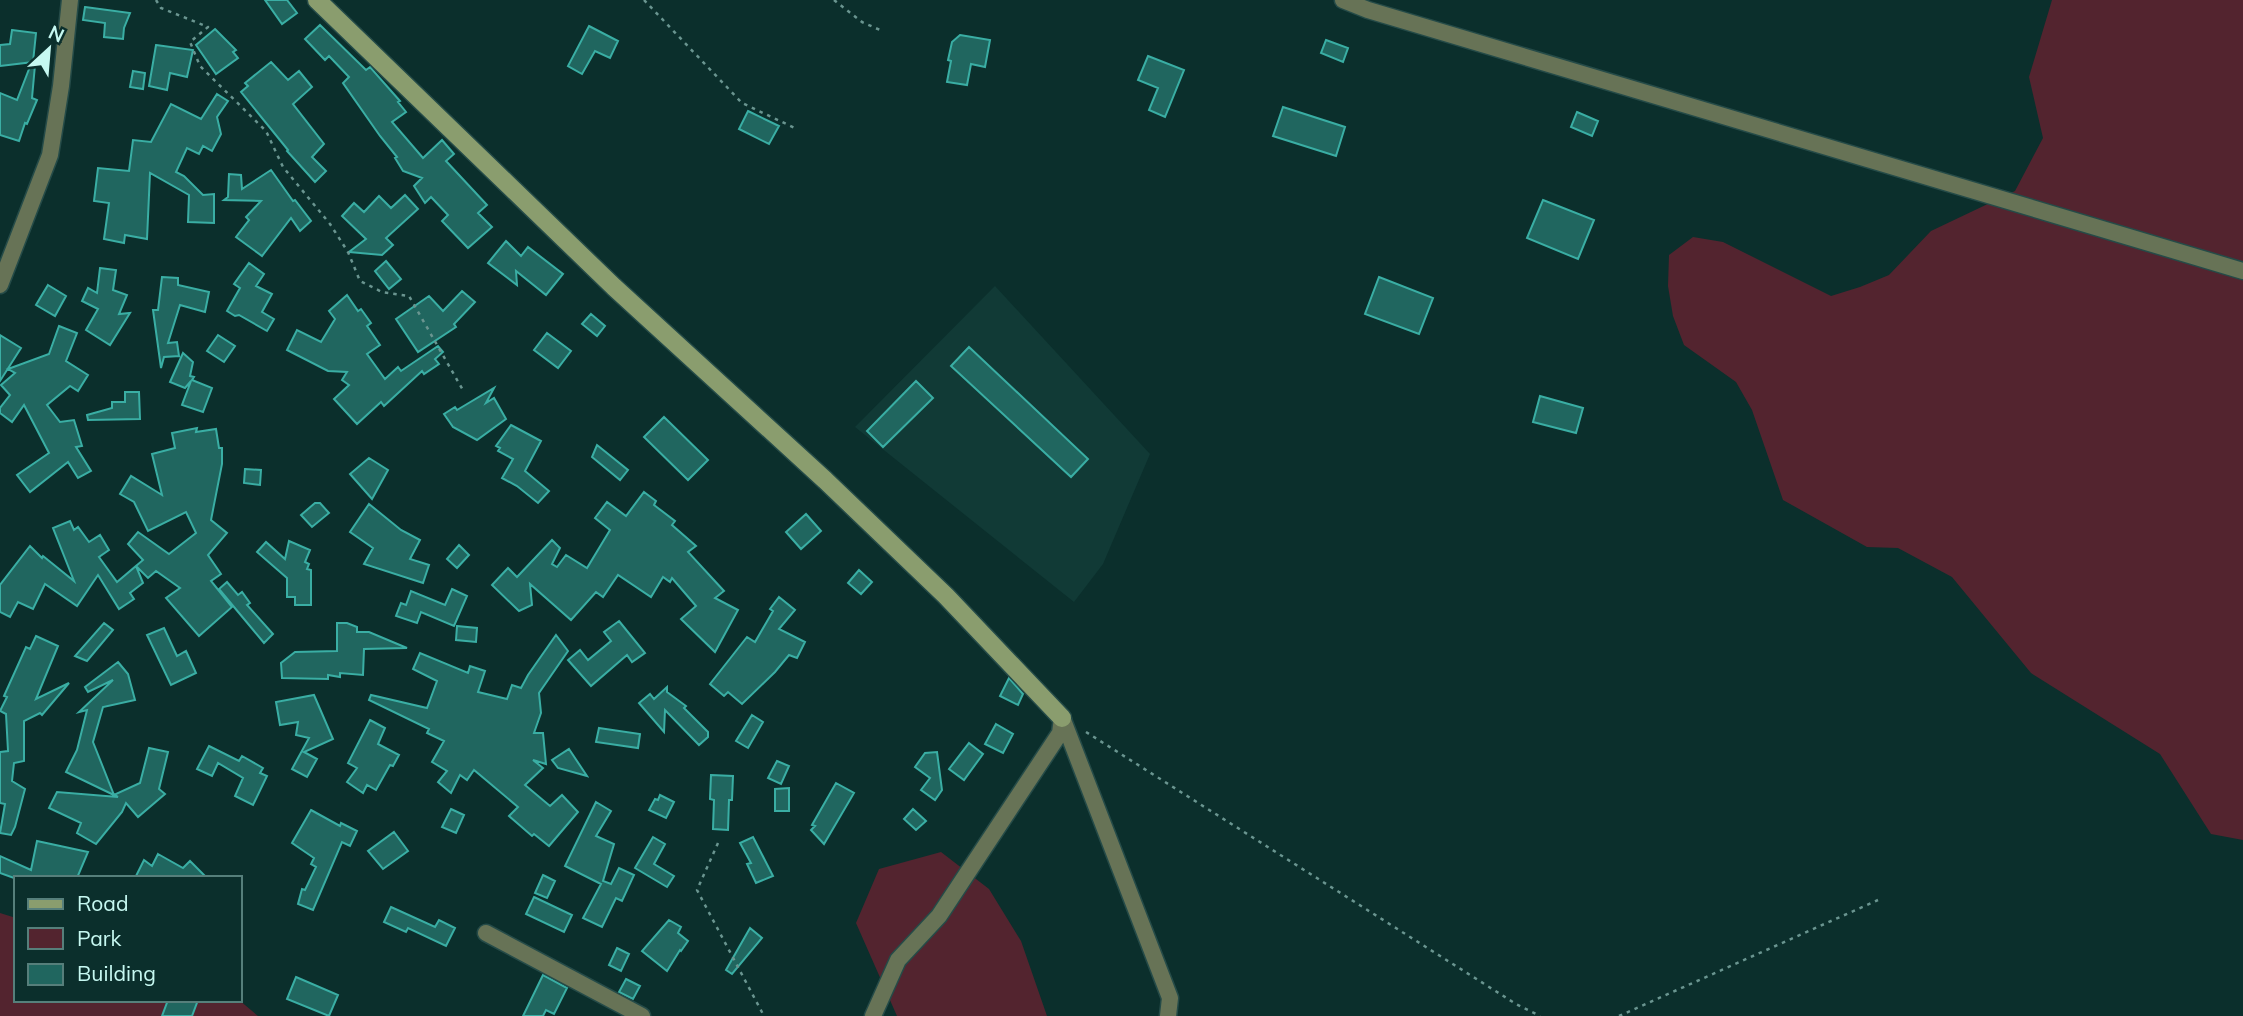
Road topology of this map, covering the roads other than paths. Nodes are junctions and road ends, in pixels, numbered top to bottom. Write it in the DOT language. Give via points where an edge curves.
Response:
graph roads {
  1 [pos="70,0"];
  2 [pos="317,0"];
  3 [pos="1343,0"];
  4 [pos="2243,271"];
  5 [pos="0,285"];
  6 [pos="1062,718"];
  7 [pos="486,933"];
  8 [pos="642,1016"];
  9 [pos="873,1016"];
  10 [pos="1168,1016"];
  1 -- 5 [label="street" via="50,155"];
  2 -- 6 [label="street" via="614,287 946,596"];
  3 -- 4 [label="street"];
  6 -- 9 [label="street" via="1060,733 939,916 898,960"];
  6 -- 10 [label="street" via="1170,998"];
  7 -- 8 [label="street"];
}
